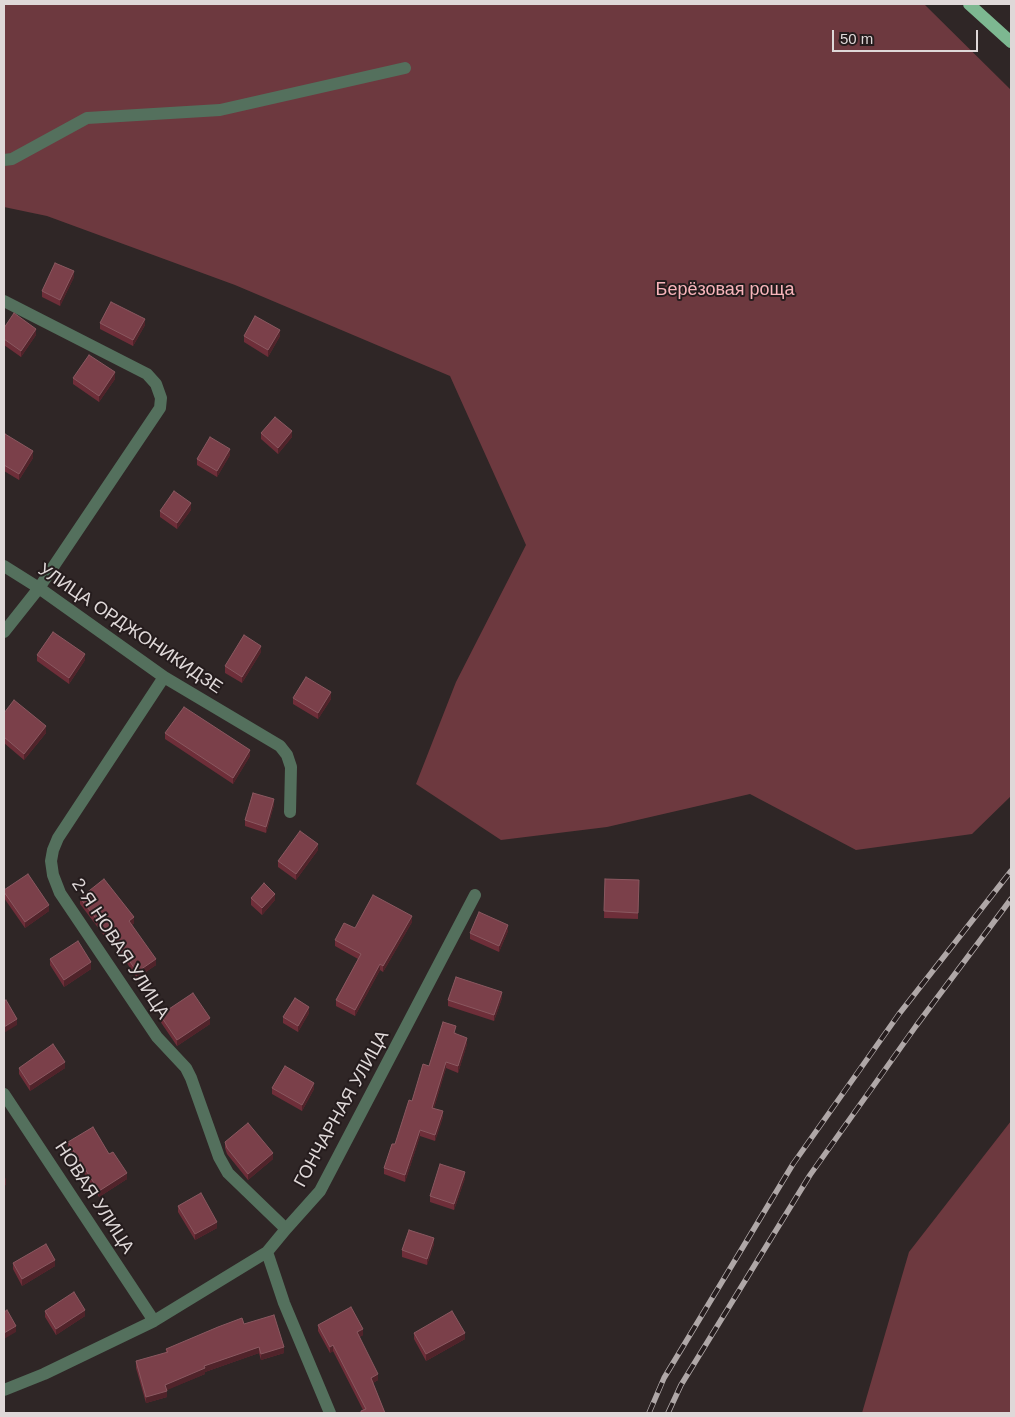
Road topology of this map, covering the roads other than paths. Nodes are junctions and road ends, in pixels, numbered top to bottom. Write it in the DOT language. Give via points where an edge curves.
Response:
graph roads {
  1 [pos="969,4"];
  2 [pos="1011,42"];
  3 [pos="405,68"];
  4 [pos="4,160"];
  5 [pos="4,300"];
  6 [pos="4,566"];
  7 [pos="39,588"];
  8 [pos="4,632"];
  9 [pos="164,677"];
  10 [pos="290,812"];
  11 [pos="474,895"];
  12 [pos="4,1094"];
  13 [pos="286,1229"];
  14 [pos="267,1252"];
  15 [pos="154,1321"];
  16 [pos="4,1390"];
  17 [pos="330,1413"];
  1 -- 2 [label="main road"];
  3 -- 4 [label="street" via="220,110 87,118 12,159"];
  5 -- 7 [label="street" via="147,374 162,398 160,408"];
  6 -- 7 [label="street, УЛИЦА ОРДЖОНИКИДЗЕ"];
  7 -- 8 [label="street"];
  7 -- 9 [label="street, УЛИЦА ОРДЖОНИКИДЗЕ"];
  9 -- 10 [label="street, УЛИЦА ОРДЖОНИКИДЗЕ" via="280,746 291,767"];
  9 -- 13 [label="street, 2-Я НОВАЯ УЛИЦА" via="58,838 51,861 53,875 60,893 157,1037 186,1068 228,1173"];
  11 -- 13 [label="street, ГОНЧАРНАЯ УЛИЦА" via="320,1191"];
  12 -- 15 [label="street, НОВАЯ УЛИЦА"];
  13 -- 14 [label="street, ГОНЧАРНАЯ УЛИЦА"];
  14 -- 15 [label="street, ГОНЧАРНАЯ УЛИЦА"];
  14 -- 17 [label="street" via="284,1303"];
  15 -- 16 [label="street, ГОНЧАРНАЯ УЛИЦА"];
}
